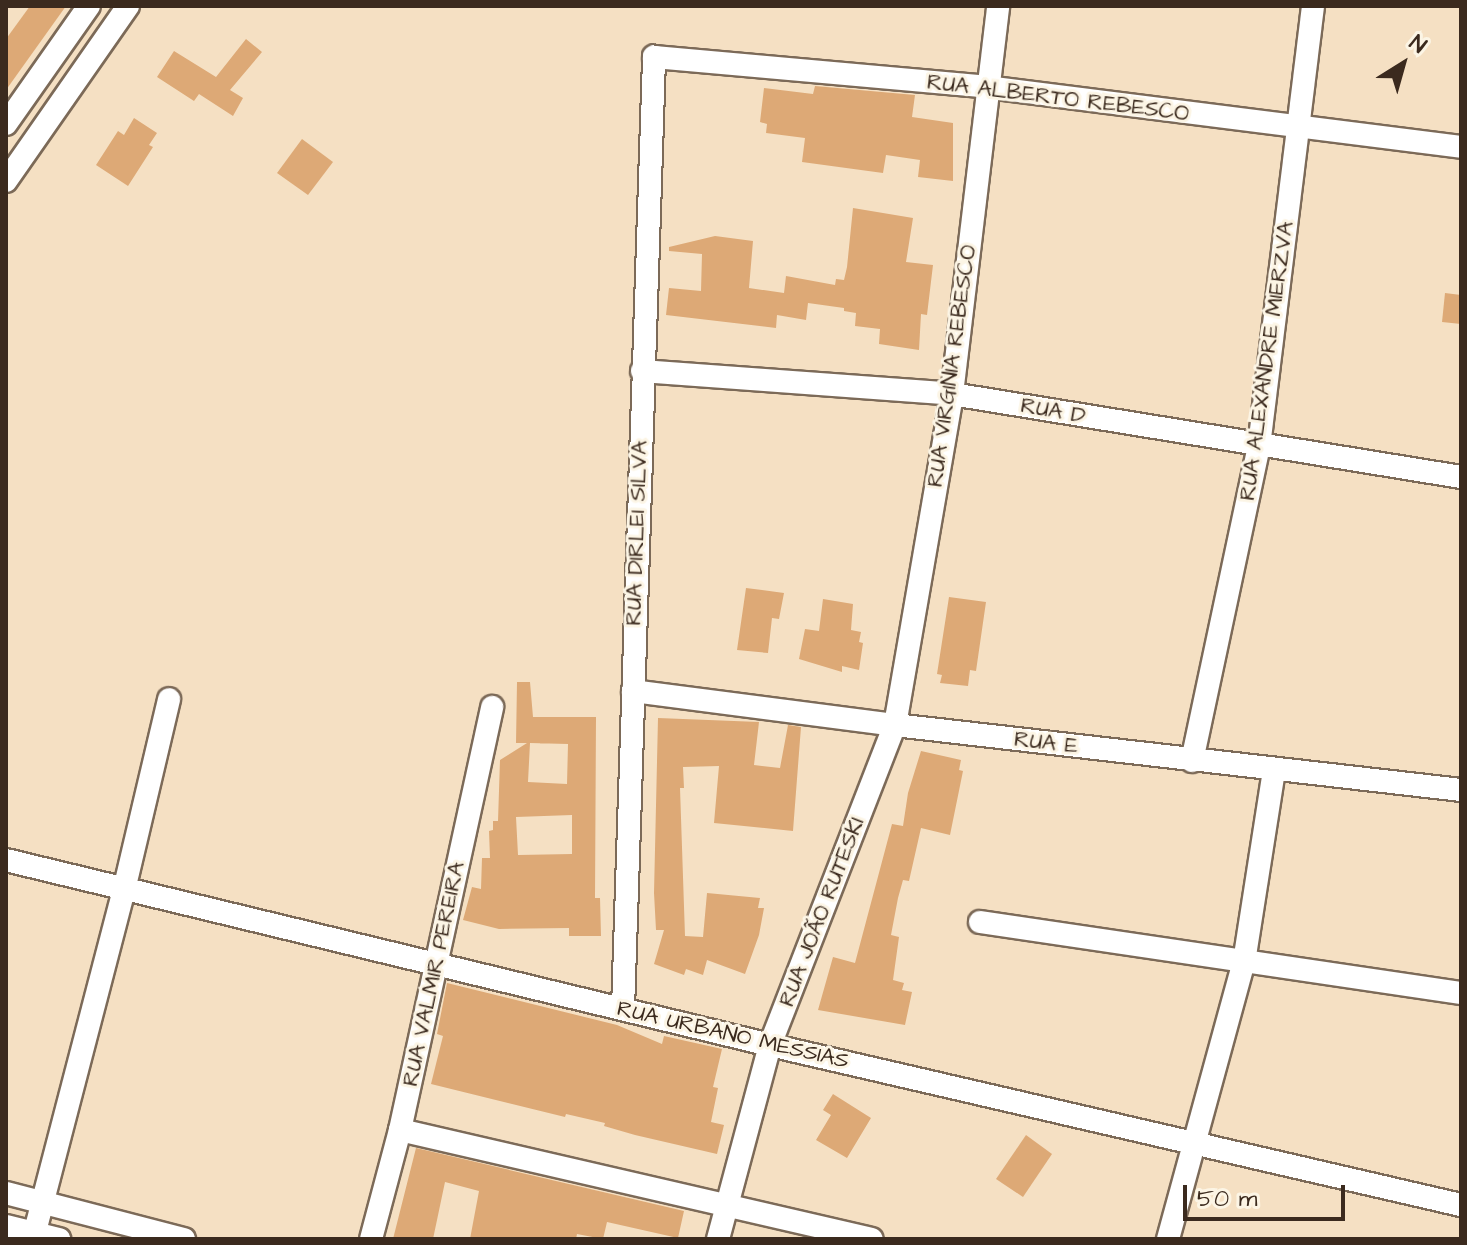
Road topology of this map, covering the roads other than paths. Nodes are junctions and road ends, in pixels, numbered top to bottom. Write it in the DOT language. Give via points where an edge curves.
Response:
graph roads {
  1 [pos="89,6"];
  2 [pos="128,6"];
  3 [pos="998,6"];
  4 [pos="1313,6"];
  5 [pos="654,57"];
  6 [pos="987,87"];
  7 [pos="6,124"];
  8 [pos="1299,129"];
  9 [pos="1461,147"];
  10 [pos="6,181"];
  11 [pos="642,371"];
  12 [pos="952,394"];
  13 [pos="1259,446"];
  14 [pos="1461,477"];
  15 [pos="633,691"];
  16 [pos="169,699"];
  17 [pos="492,707"];
  18 [pos="895,725"];
  19 [pos="1192,761"];
  20 [pos="1274,770"];
  21 [pos="1461,790"];
  22 [pos="6,860"];
  23 [pos="124,890"];
  24 [pos="980,922"];
  25 [pos="1244,962"];
  26 [pos="436,964"];
  27 [pos="1461,993"];
  28 [pos="623,1009"];
  29 [pos="770,1045"];
  30 [pos="400,1130"];
  31 [pos="1193,1142"];
  32 [pos="6,1193"];
  33 [pos="45,1202"];
  34 [pos="727,1205"];
  35 [pos="1461,1205"];
  36 [pos="6,1226"];
  37 [pos="34,1236"];
  38 [pos="170,1237"];
  39 [pos="59,1239"];
  40 [pos="371,1239"];
  41 [pos="718,1239"];
  42 [pos="872,1239"];
  43 [pos="1168,1239"];
  1 -- 7 [label="street"];
  2 -- 10 [label="street"];
  3 -- 6 [label="street, RUA VIRGINIA REBESCO"];
  4 -- 8 [label="street, RUA ALEXANDRE MIERZVA"];
  5 -- 6 [label="street, RUA ALBERTO REBESCO"];
  5 -- 11 [label="street, RUA DIRLEI SILVA"];
  6 -- 8 [label="street, RUA ALBERTO REBESCO"];
  6 -- 12 [label="street, RUA VIRGINIA REBESCO"];
  8 -- 9 [label="street, RUA ALBERTO REBESCO"];
  8 -- 13 [label="street, RUA ALEXANDRE MIERZVA"];
  11 -- 12 [label="street, RUA D"];
  11 -- 15 [label="street, RUA DIRLEI SILVA"];
  12 -- 13 [label="street, RUA D"];
  12 -- 18 [label="street, RUA VIRGINIA REBESCO"];
  13 -- 14 [label="street, RUA D"];
  13 -- 19 [label="street, RUA ALEXANDRE MIERZVA"];
  15 -- 18 [label="street, RUA E"];
  15 -- 28 [label="street, RUA DIRLEI SILVA"];
  16 -- 23 [label="street"];
  17 -- 26 [label="street, RUA VALMIR PEREIRA"];
  18 -- 19 [label="street, RUA E"];
  18 -- 29 [label="street, RUA JOÃO RUTESKI"];
  19 -- 20 [label="street, RUA E"];
  20 -- 21 [label="street, RUA E"];
  20 -- 25 [label="street"];
  22 -- 23 [label="street, RUA URBANO MESSIAS"];
  23 -- 26 [label="street, RUA URBANO MESSIAS"];
  23 -- 33 [label="street"];
  24 -- 25 [label="street"];
  25 -- 27 [label="street"];
  25 -- 31 [label="street"];
  26 -- 28 [label="street, RUA URBANO MESSIAS"];
  26 -- 30 [label="street, RUA VALMIR PEREIRA"];
  28 -- 29 [label="street, RUA URBANO MESSIAS"];
  29 -- 31 [label="street, RUA URBANO MESSIAS"];
  29 -- 34 [label="street, RUA JOÃO RUTESKI"];
  30 -- 34 [label="street"];
  30 -- 40 [label="street, RUA VALMIR PEREIRA"];
  31 -- 35 [label="street, RUA URBANO MESSIAS"];
  31 -- 43 [label="street"];
  32 -- 33 [label="street"];
  33 -- 37 [label="street"];
  33 -- 38 [label="street"];
  34 -- 41 [label="street, RUA JOÃO RUTESKI"];
  34 -- 42 [label="street"];
  36 -- 37 [label="street"];
  37 -- 39 [label="street"];
}
